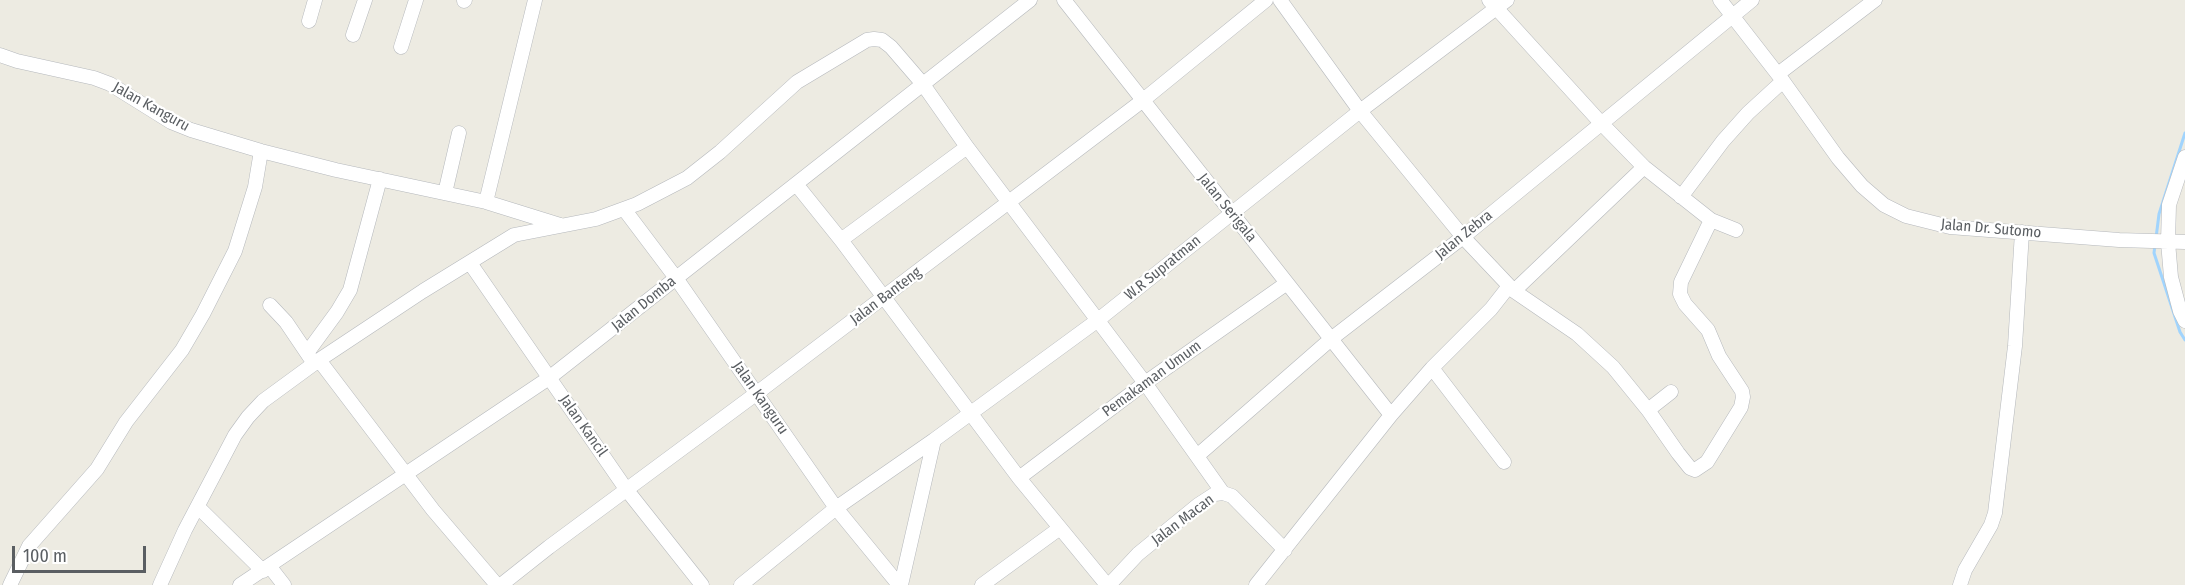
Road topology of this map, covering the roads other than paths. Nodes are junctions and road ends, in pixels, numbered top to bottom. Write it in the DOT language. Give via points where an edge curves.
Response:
graph roads {
  1 [pos="315,0"];
  2 [pos="365,0"];
  3 [pos="416,0"];
  4 [pos="535,0"];
  5 [pos="1030,0"];
  6 [pos="1064,0"];
  7 [pos="1266,0"];
  8 [pos="1280,0"];
  9 [pos="1507,0"];
  10 [pos="1720,0"];
  11 [pos="1752,0"];
  12 [pos="1875,0"];
  13 [pos="1492,5"];
  14 [pos="1733,16"];
  15 [pos="309,21"];
  16 [pos="352,36"];
  17 [pos="401,47"];
  18 [pos="0,55"];
  19 [pos="1780,78"];
  20 [pos="922,83"];
  21 [pos="1142,101"];
  22 [pos="1360,111"];
  23 [pos="1601,123"];
  24 [pos="459,133"];
  25 [pos="967,147"];
  26 [pos="261,151"];
  27 [pos="2185,157"];
  28 [pos="1644,167"];
  29 [pos="380,179"];
  30 [pos="796,184"];
  31 [pos="445,193"];
  32 [pos="1681,197"];
  33 [pos="486,202"];
  34 [pos="1009,202"];
  35 [pos="624,208"];
  36 [pos="1230,214"];
  37 [pos="1711,220"];
  38 [pos="564,226"];
  39 [pos="1736,230"];
  40 [pos="2022,232"];
  41 [pos="1463,237"];
  42 [pos="841,240"];
  43 [pos="2168,242"];
  44 [pos="2185,242"];
  45 [pos="470,263"];
  46 [pos="676,278"];
  47 [pos="1287,283"];
  48 [pos="1512,289"];
  49 [pos="884,297"];
  50 [pos="270,305"];
  51 [pos="1098,320"];
  52 [pos="2185,321"];
  53 [pos="1331,339"];
  54 [pos="313,359"];
  55 [pos="1432,368"];
  56 [pos="549,378"];
  57 [pos="1145,383"];
  58 [pos="1671,392"];
  59 [pos="757,393"];
  60 [pos="1648,410"];
  61 [pos="972,414"];
  62 [pos="1391,415"];
  63 [pos="933,440"];
  64 [pos="1197,456"];
  65 [pos="1504,462"];
  66 [pos="406,475"];
  67 [pos="1019,478"];
  68 [pos="626,489"];
  69 [pos="1223,493"];
  70 [pos="198,507"];
  71 [pos="836,508"];
  72 [pos="1060,528"];
  73 [pos="1285,550"];
  74 [pos="266,569"];
  75 [pos="10,585"];
  76 [pos="160,585"];
  77 [pos="240,585"];
  78 [pos="284,585"];
  79 [pos="499,585"];
  80 [pos="702,585"];
  81 [pos="741,585"];
  82 [pos="900,585"];
  83 [pos="982,585"];
  84 [pos="1108,585"];
  85 [pos="1256,585"];
  86 [pos="1960,585"];
  1 -- 15 [label="street"];
  2 -- 16 [label="street"];
  3 -- 17 [label="street"];
  4 -- 33 [label="street"];
  5 -- 20 [label="street, Jalan Domba"];
  6 -- 21 [label="street, Jalan Serigala"];
  7 -- 21 [label="street, Jalan Banteng"];
  8 -- 22 [label="street"];
  9 -- 13 [label="street, W.R Supratman"];
  10 -- 14 [label="street, Jalan Dr. Sutomo"];
  11 -- 14 [label="street, Jalan Zebra"];
  12 -- 19 [label="street"];
  13 -- 22 [label="street, W.R Supratman"];
  13 -- 23 [label="street"];
  14 -- 19 [label="street, Jalan Dr. Sutomo"];
  14 -- 23 [label="street, Jalan Zebra"];
  18 -- 26 [label="street, Jalan Kanguru" via="94,78 180,126"];
  19 -- 32 [label="street" via="1723,141"];
  19 -- 40 [label="street, Jalan Dr. Sutomo" via="1838,158 1884,205 1906,216 1950,227"];
  20 -- 25 [label="street"];
  20 -- 30 [label="street, Jalan Domba"];
  20 -- 35 [label="street" via="882,40 867,40 797,82 701,168 663,192"];
  21 -- 34 [label="street, Jalan Banteng"];
  21 -- 36 [label="street, Jalan Serigala"];
  22 -- 36 [label="street, W.R Supratman"];
  22 -- 41 [label="street"];
  23 -- 28 [label="street"];
  23 -- 41 [label="street, Jalan Zebra"];
  24 -- 31 [label="street"];
  25 -- 34 [label="street"];
  25 -- 42 [label="street"];
  26 -- 29 [label="street, Jalan Kanguru"];
  26 -- 75 [label="street" via="255,187 235,251 203,315 97,469 29,546"];
  27 -- 43 [label="street" via="2169,206"];
  28 -- 32 [label="street"];
  28 -- 48 [label="street"];
  29 -- 31 [label="street, Jalan Kanguru"];
  29 -- 54 [label="street" via="350,290"];
  30 -- 42 [label="street"];
  30 -- 46 [label="street, Jalan Domba"];
  31 -- 33 [label="street, Jalan Kanguru"];
  32 -- 37 [label="street"];
  33 -- 38 [label="street"];
  34 -- 49 [label="street, Jalan Banteng"];
  34 -- 51 [label="street"];
  35 -- 38 [label="street"];
  35 -- 46 [label="street, Jalan Kanguru"];
  36 -- 47 [label="street, Jalan Serigala"];
  36 -- 51 [label="street, W.R Supratman"];
  37 -- 39 [label="street"];
  37 -- 60 [label="street" via="1681,282 1680,294 1708,330 1719,356 1742,391 1741,407 1707,462 1695,470"];
  38 -- 45 [label="street" via="514,235"];
  40 -- 43 [label="street, Jalan Dr. Sutomo"];
  40 -- 86 [label="street" via="2015,346 1995,513"];
  41 -- 48 [label="street"];
  41 -- 53 [label="street, Jalan Zebra"];
  42 -- 49 [label="street"];
  43 -- 44 [label="street, Jalan Dr. Sutomo"];
  43 -- 52 [label="street" via="2171,278"];
  45 -- 54 [label="street"];
  45 -- 56 [label="street, Jalan Kancil"];
  46 -- 56 [label="street, Jalan Domba"];
  46 -- 59 [label="street, Jalan Kanguru"];
  47 -- 53 [label="street, Jalan Serigala"];
  47 -- 57 [label="street, Pemakaman Umum"];
  48 -- 55 [label="street"];
  48 -- 60 [label="street" via="1596,350"];
  49 -- 59 [label="street, Jalan Banteng"];
  49 -- 61 [label="street"];
  50 -- 54 [label="street"];
  51 -- 57 [label="street"];
  51 -- 61 [label="street, W.R Supratman"];
  53 -- 62 [label="street, Jalan Serigala"];
  53 -- 64 [label="street, Jalan Zebra"];
  54 -- 66 [label="street"];
  54 -- 70 [label="street" via="248,417"];
  55 -- 62 [label="street"];
  55 -- 65 [label="street"];
  56 -- 66 [label="street, Jalan Domba"];
  56 -- 68 [label="street, Jalan Kancil"];
  57 -- 64 [label="street"];
  57 -- 67 [label="street, Pemakaman Umum"];
  58 -- 60 [label="street"];
  59 -- 68 [label="street, Jalan Banteng"];
  59 -- 71 [label="street, Jalan Kanguru"];
  61 -- 63 [label="street, W.R Supratman"];
  61 -- 67 [label="street"];
  62 -- 73 [label="street"];
  63 -- 71 [label="street, W.R Supratman"];
  63 -- 82 [label="street"];
  64 -- 69 [label="street"];
  66 -- 74 [label="street, Jalan Domba"];
  66 -- 79 [label="street"];
  67 -- 72 [label="street"];
  68 -- 79 [label="street, Jalan Banteng"];
  68 -- 80 [label="street, Jalan Kancil"];
  69 -- 73 [label="street, Jalan Macan" via="1232,496"];
  69 -- 84 [label="street, Jalan Macan" via="1198,505 1138,554"];
  70 -- 74 [label="street"];
  70 -- 76 [label="street"];
  71 -- 81 [label="street, W.R Supratman"];
  71 -- 82 [label="street, Jalan Kanguru"];
  72 -- 83 [label="street"];
  72 -- 84 [label="street"];
  73 -- 85 [label="street"];
  74 -- 77 [label="street, Jalan Domba"];
  74 -- 78 [label="street"];
}
